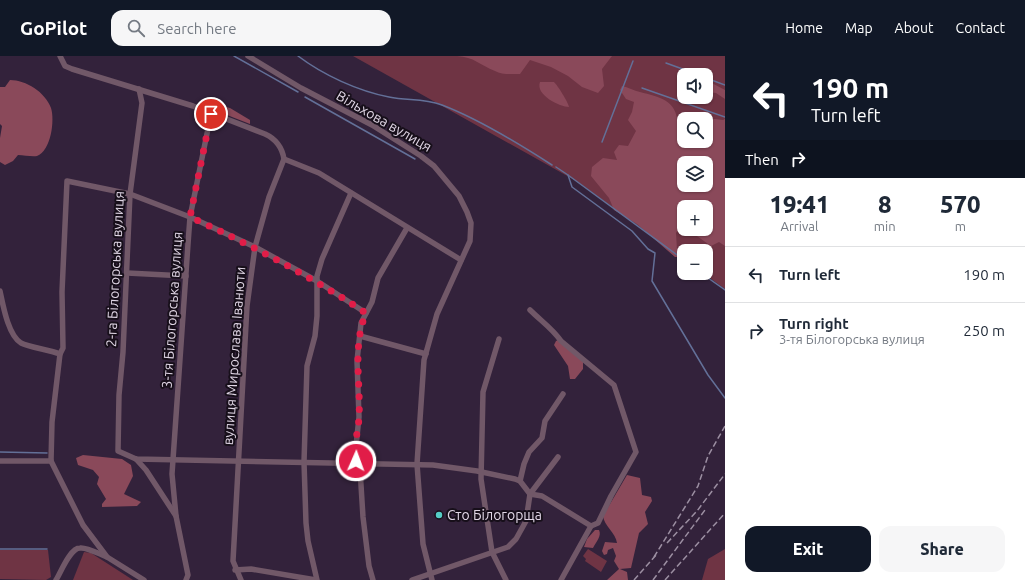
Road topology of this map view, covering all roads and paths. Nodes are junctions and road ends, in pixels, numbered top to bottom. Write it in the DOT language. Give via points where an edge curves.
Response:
graph roads {
  1 [pos="60,56"];
  2 [pos="248,56"];
  3 [pos="139,89"];
  4 [pos="211,114"];
  5 [pos="284,159"];
  6 [pos="352,193"];
  7 [pos="130,194"];
  8 [pos="190,217"];
  9 [pos="407,228"];
  10 [pos="255,247"];
  11 [pos="461,260"];
  12 [pos="127,272"];
  13 [pos="186,276"];
  14 [pos="318,282"];
  15 [pos="0,291"];
  16 [pos="530,310"];
  17 [pos="366,313"];
  18 [pos="360,336"];
  19 [pos="499,340"];
  20 [pos="60,354"];
  21 [pos="426,354"];
  22 [pos="563,394"];
  23 [pos="558,457"];
  24 [pos="136,459"];
  25 [pos="0,461"];
  26 [pos="51,461"];
  27 [pos="173,461"];
  28 [pos="239,462"];
  29 [pos="304,462"];
  30 [pos="417,464"];
  31 [pos="358,465"];
  32 [pos="482,472"];
  33 [pos="520,481"];
  34 [pos="530,494"];
  35 [pos="176,516"];
  36 [pos="591,526"];
  37 [pos="492,552"];
  38 [pos="107,557"];
  39 [pos="235,570"];
  40 [pos="431,577"];
  41 [pos="56,580"];
  42 [pos="144,580"];
  43 [pos="186,580"];
  44 [pos="241,580"];
  45 [pos="317,580"];
  46 [pos="373,580"];
  47 [pos="412,580"];
  48 [pos="506,580"];
  49 [pos="561,580"];
  1 -- 3 [label="street" via="65,66 72,69"];
  2 -- 11 [label="street, Вільхова вулиця" via="301,88 372,125 434,166 461,200 471,223 470,241"];
  3 -- 4 [label="street"];
  3 -- 7 [label="street, 2-га Білогорська вулиця" via="142,103"];
  4 -- 5 [label="street" via="275,139"];
  4 -- 8 [label="street, 3-тя Білогорська вулиця"];
  5 -- 6 [label="street" via="308,167"];
  5 -- 10 [label="street, вулиця Мирослава Іванюти" via="269,197"];
  6 -- 9 [label="street"];
  6 -- 14 [label="street" via="322,259"];
  7 -- 8 [label="street"];
  7 -- 12 [label="street, 2-га Білогорська вулиця"];
  7 -- 20 [label="street" via="67,181 62,292 63,348"];
  8 -- 10 [label="street"];
  8 -- 13 [label="street, 3-тя Білогорська вулиця"];
  9 -- 11 [label="street"];
  9 -- 17 [label="street" via="378,278 372,302"];
  10 -- 14 [label="street"];
  10 -- 28 [label="street, вулиця Мирослава Іванюти" via="247,306"];
  11 -- 21 [label="street, Вільхова вулиця" via="437,314"];
  12 -- 13 [label="street"];
  12 -- 24 [label="street, 2-га Білогорська вулиця" via="118,450"];
  13 -- 27 [label="street, 3-тя Білогорська вулиця"];
  14 -- 17 [label="street"];
  14 -- 29 [label="street" via="317,323 307,366"];
  15 -- 20 [label="street" via="15,338 22,343"];
  16 -- 36 [label="street" via="555,332 561,341 614,386 636,452 598,523"];
  17 -- 18 [label="street" via="361,323"];
  18 -- 21 [label="street"];
  18 -- 31 [label="street" via="357,361 359,417 355,456"];
  19 -- 32 [label="street" via="483,392"];
  20 -- 26 [label="street" via="52,422"];
  21 -- 30 [label="street, Вільхова вулиця"];
  22 -- 33 [label="street" via="545,421 542,438 529,452"];
  23 -- 34 [label="street"];
  24 -- 27 [label="street"];
  24 -- 35 [label="street"];
  25 -- 26 [label="street"];
  26 -- 38 [label="street" via="83,525"];
  27 -- 28 [label="street"];
  27 -- 35 [label="street, 3-тя Білогорська вулиця"];
  28 -- 29 [label="street"];
  28 -- 39 [label="street, вулиця Мирослава Іванюти" via="233,561"];
  29 -- 31 [label="street"];
  29 -- 45 [label="street" via="308,541"];
  30 -- 31 [label="street"];
  30 -- 32 [label="street"];
  30 -- 40 [label="street, Вільхова вулиця" via="423,544"];
  31 -- 46 [label="street" via="369,566"];
  32 -- 33 [label="street"];
  32 -- 37 [label="street"];
  33 -- 34 [label="street"];
  34 -- 36 [label="street" via="542,496"];
  34 -- 37 [label="street" via="526,521 516,539 508,547"];
  35 -- 43 [label="street, 3-тя Білогорська вулиця" via="188,575"];
  36 -- 49 [label="street"];
  37 -- 40 [label="street"];
  37 -- 48 [label="street"];
  38 -- 41 [label="street" via="80,548 74,550"];
  38 -- 42 [label="street"];
  39 -- 44 [label="street, вулиця Мирослава Іванюти"];
  39 -- 45 [label="street" via="251,569"];
  40 -- 47 [label="street"];
}
